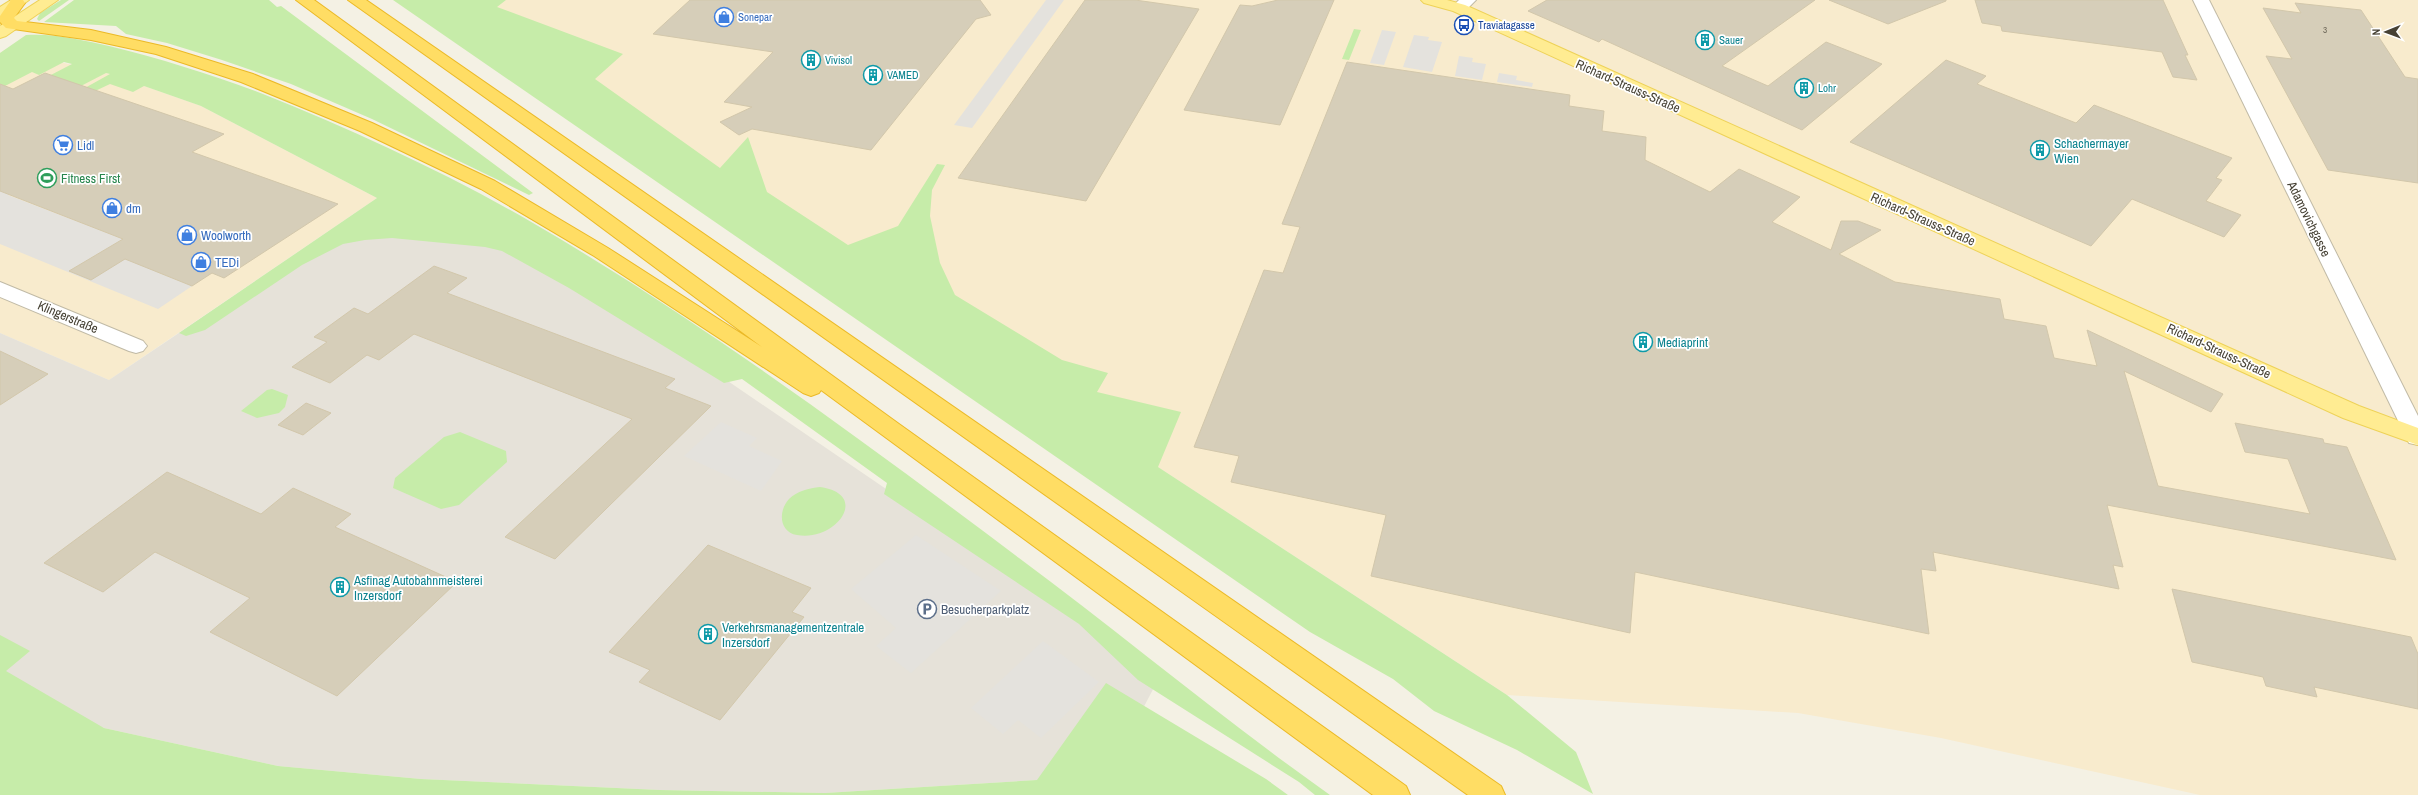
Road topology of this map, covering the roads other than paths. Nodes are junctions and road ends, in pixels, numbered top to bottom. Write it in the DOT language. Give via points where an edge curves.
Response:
graph roads {
  1 [pos="50,0"];
  2 [pos="304,0"];
  3 [pos="356,0"];
  4 [pos="1429,0"];
  5 [pos="2201,0"];
  6 [pos="19,2"];
  7 [pos="1463,4"];
  8 [pos="4,24"];
  9 [pos="0,289"];
  10 [pos="136,346"];
  11 [pos="891,430"];
  12 [pos="2418,437"];
  13 [pos="1396,795"];
  14 [pos="1491,795"];
  1 -- 8 [label="main road"];
  2 -- 11 [label="highway"];
  3 -- 14 [label="highway"];
  4 -- 7 [label="main road, Richard-Strauss-Straße"];
  5 -- 12 [label="street, Adamovichgasse"];
  6 -- 8 [label="highway"];
  7 -- 12 [label="main road, Richard-Strauss-Straße" via="2351,412"];
  8 -- 11 [label="highway" via="91,35 160,50 247,78 366,128 488,185 601,252 833,401"];
  9 -- 10 [label="street, Klingerstraße"];
  11 -- 13 [label="highway"];
}
